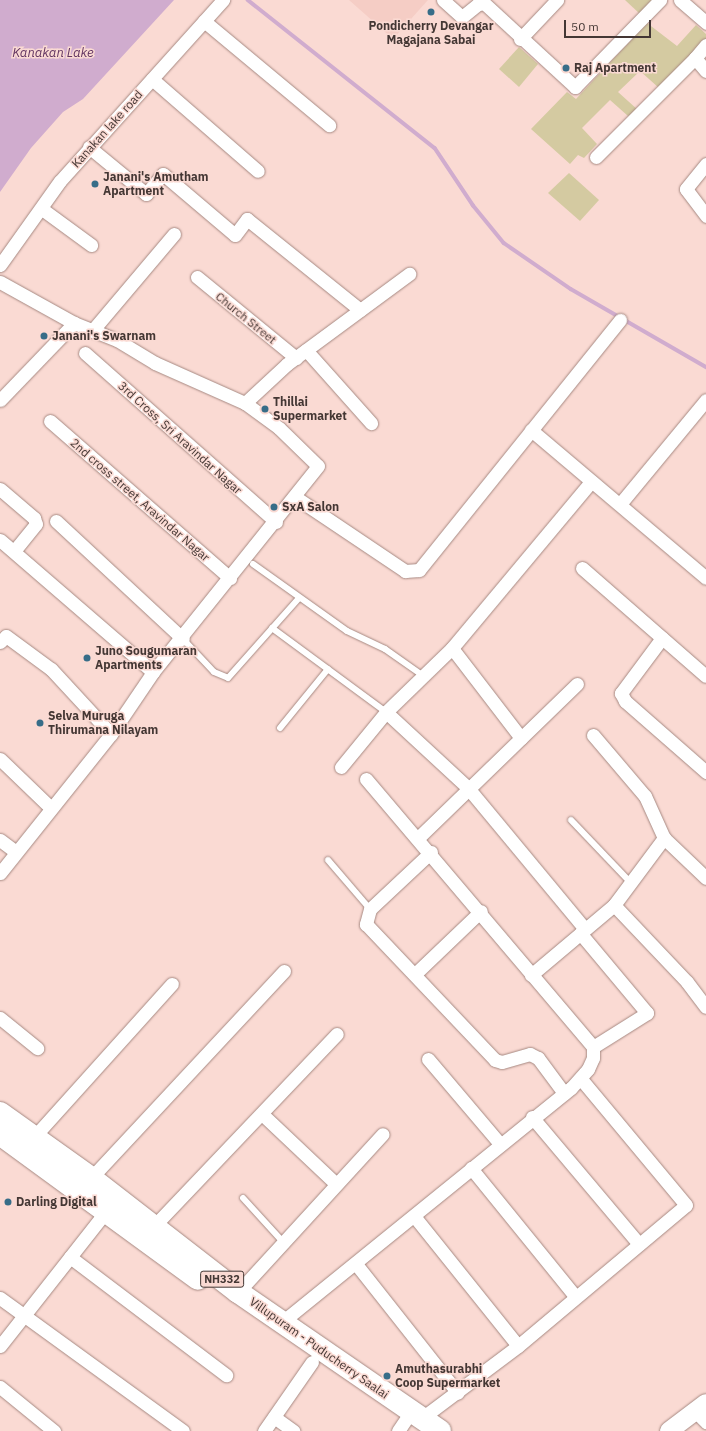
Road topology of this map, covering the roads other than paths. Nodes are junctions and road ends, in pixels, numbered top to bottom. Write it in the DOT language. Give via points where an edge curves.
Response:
graph roads {
  1 [pos="223,0"];
  2 [pos="443,0"];
  3 [pos="557,0"];
  4 [pos="660,0"];
  5 [pos="680,0"];
  6 [pos="204,21"];
  7 [pos="706,23"];
  8 [pos="520,39"];
  9 [pos="706,45"];
  10 [pos="695,58"];
  11 [pos="706,70"];
  12 [pos="152,79"];
  13 [pos="329,125"];
  14 [pos="89,147"];
  15 [pos="596,157"];
  16 [pos="706,164"];
  17 [pos="258,171"];
  18 [pos="42,209"];
  19 [pos="706,216"];
  20 [pos="174,234"];
  21 [pos="91,245"];
  22 [pos="0,264"];
  23 [pos="409,274"];
  24 [pos="197,277"];
  25 [pos="0,282"];
  26 [pos="360,310"];
  27 [pos="620,320"];
  28 [pos="74,323"];
  29 [pos="92,330"];
  30 [pos="306,350"];
  31 [pos="85,353"];
  32 [pos="296,358"];
  33 [pos="0,400"];
  34 [pos="706,400"];
  35 [pos="245,403"];
  36 [pos="50,421"];
  37 [pos="371,423"];
  38 [pos="531,430"];
  39 [pos="591,482"];
  40 [pos="0,489"];
  41 [pos="294,497"];
  42 [pos="620,504"];
  43 [pos="56,521"];
  44 [pos="276,522"];
  45 [pos="0,540"];
  46 [pos="14,551"];
  47 [pos="253,564"];
  48 [pos="582,568"];
  49 [pos="230,578"];
  50 [pos="706,578"];
  51 [pos="299,598"];
  52 [pos="272,628"];
  53 [pos="662,638"];
  54 [pos="182,639"];
  55 [pos="0,642"];
  56 [pos="452,648"];
  57 [pos="328,668"];
  58 [pos="153,672"];
  59 [pos="422,675"];
  60 [pos="706,676"];
  61 [pos="576,684"];
  62 [pos="386,712"];
  63 [pos="280,728"];
  64 [pos="111,734"];
  65 [pos="593,735"];
  66 [pos="521,738"];
  67 [pos="0,759"];
  68 [pos="341,767"];
  69 [pos="706,772"];
  70 [pos="366,779"];
  71 [pos="468,788"];
  72 [pos="51,808"];
  73 [pos="571,820"];
  74 [pos="418,837"];
  75 [pos="664,838"];
  76 [pos="0,840"];
  77 [pos="16,852"];
  78 [pos="431,852"];
  79 [pos="328,860"];
  80 [pos="0,873"];
  81 [pos="706,878"];
  82 [pos="631,883"];
  83 [pos="614,905"];
  84 [pos="370,909"];
  85 [pos="481,911"];
  86 [pos="582,931"];
  87 [pos="284,971"];
  88 [pos="414,974"];
  89 [pos="530,975"];
  90 [pos="172,984"];
  91 [pos="706,1007"];
  92 [pos="0,1018"];
  93 [pos="337,1034"];
  94 [pos="593,1047"];
  95 [pos="38,1048"];
  96 [pos="428,1059"];
  97 [pos="580,1078"];
  98 [pos="564,1093"];
  99 [pos="262,1114"];
  100 [pos="532,1117"];
  101 [pos="2,1124"];
  102 [pos="383,1134"];
  103 [pos="34,1137"];
  104 [pos="500,1144"];
  105 [pos="471,1168"];
  106 [pos="91,1178"];
  107 [pos="336,1184"];
  108 [pos="243,1198"];
  109 [pos="111,1205"];
  110 [pos="414,1216"];
  111 [pos="154,1226"];
  112 [pos="283,1242"];
  113 [pos="639,1244"];
  114 [pos="70,1258"];
  115 [pos="356,1264"];
  116 [pos="238,1292"];
  117 [pos="576,1297"];
  118 [pos="0,1298"];
  119 [pos="24,1315"];
  120 [pos="282,1322"];
  121 [pos="0,1346"];
  122 [pos="518,1346"];
  123 [pos="312,1362"];
  124 [pos="226,1375"];
  125 [pos="0,1387"];
  126 [pos="458,1394"];
  127 [pos="702,1412"];
  128 [pos="274,1417"];
  129 [pos="410,1423"];
  130 [pos="54,1431"];
  131 [pos="183,1431"];
  132 [pos="264,1431"];
  133 [pos="293,1431"];
  134 [pos="440,1431"];
  135 [pos="669,1431"];
  1 -- 6 [label="street, Kanakan lake road"];
  2 -- 8 [label="street" via="462,17 478,4 484,3"];
  3 -- 8 [label="street"];
  4 -- 8 [label="street" via="575,87"];
  5 -- 7 [label="street"];
  6 -- 12 [label="street, Kanakan lake road"];
  6 -- 13 [label="street"];
  9 -- 10 [label="street"];
  10 -- 11 [label="street"];
  10 -- 15 [label="street"];
  12 -- 14 [label="street, Kanakan lake road"];
  12 -- 17 [label="street"];
  14 -- 18 [label="street, Kanakan lake road"];
  14 -- 26 [label="street" via="146,194 163,174 235,235 247,219"];
  16 -- 19 [label="street" via="686,188"];
  18 -- 21 [label="street"];
  18 -- 22 [label="street, Kanakan lake road"];
  20 -- 29 [label="street"];
  23 -- 26 [label="street"];
  24 -- 32 [label="street, Church Street"];
  25 -- 28 [label="street"];
  26 -- 30 [label="street"];
  27 -- 38 [label="street"];
  28 -- 29 [label="street"];
  28 -- 33 [label="street"];
  29 -- 35 [label="street"];
  30 -- 32 [label="street"];
  30 -- 37 [label="street"];
  31 -- 44 [label="street, 3rd Cross, Sri Aravindar Nagar"];
  32 -- 35 [label="street"];
  34 -- 42 [label="street"];
  35 -- 41 [label="street" via="318,466"];
  36 -- 49 [label="street, 2nd cross street, Aravindar Nagar"];
  38 -- 39 [label="street"];
  38 -- 41 [label="street" via="467,507 425,564 412,572 405,571"];
  39 -- 42 [label="street"];
  39 -- 56 [label="street"];
  40 -- 46 [label="street" via="34,518 36,524"];
  41 -- 44 [label="street"];
  42 -- 50 [label="street"];
  43 -- 54 [label="street"];
  44 -- 49 [label="street"];
  45 -- 46 [label="street"];
  46 -- 58 [label="street"];
  47 -- 51 [label="lane"];
  48 -- 53 [label="street"];
  49 -- 54 [label="street"];
  51 -- 52 [label="lane"];
  51 -- 59 [label="lane"];
  52 -- 54 [label="lane" via="228,678 214,672"];
  52 -- 57 [label="lane"];
  53 -- 60 [label="street"];
  53 -- 69 [label="street" via="621,693 625,701"];
  54 -- 58 [label="street"];
  55 -- 64 [label="street" via="6,636 51,669"];
  56 -- 59 [label="street"];
  56 -- 66 [label="street"];
  57 -- 62 [label="lane"];
  57 -- 63 [label="lane"];
  58 -- 64 [label="street"];
  59 -- 62 [label="street"];
  61 -- 66 [label="street"];
  62 -- 68 [label="street"];
  62 -- 71 [label="street"];
  64 -- 72 [label="street"];
  65 -- 75 [label="street" via="645,796"];
  66 -- 71 [label="street"];
  67 -- 72 [label="street"];
  70 -- 74 [label="street"];
  71 -- 74 [label="street"];
  71 -- 86 [label="street"];
  72 -- 77 [label="street"];
  73 -- 82 [label="lane"];
  74 -- 78 [label="street"];
  75 -- 81 [label="street"];
  75 -- 82 [label="street"];
  76 -- 77 [label="street"];
  77 -- 80 [label="street"];
  78 -- 84 [label="street"];
  78 -- 85 [label="street"];
  79 -- 84 [label="lane"];
  82 -- 83 [label="street"];
  83 -- 86 [label="street"];
  83 -- 91 [label="street" via="687,982"];
  84 -- 88 [label="street" via="365,919 370,930"];
  85 -- 88 [label="street"];
  85 -- 89 [label="street"];
  86 -- 89 [label="street"];
  86 -- 94 [label="street" via="646,1013"];
  87 -- 106 [label="street"];
  88 -- 98 [label="street" via="495,1060 502,1062 523,1055 534,1056"];
  89 -- 94 [label="street"];
  90 -- 103 [label="street"];
  92 -- 95 [label="street"];
  93 -- 99 [label="street"];
  94 -- 97 [label="street" via="593,1058"];
  96 -- 104 [label="street"];
  97 -- 98 [label="street"];
  97 -- 113 [label="street" via="686,1205"];
  98 -- 100 [label="street"];
  99 -- 107 [label="street"];
  99 -- 111 [label="street"];
  100 -- 104 [label="street"];
  100 -- 113 [label="street"];
  101 -- 103 [label="highway, Villupuram - Puducherry Saalai / NH332"];
  101 -- 109 [label="highway"];
  102 -- 107 [label="street"];
  103 -- 106 [label="highway, Villupuram - Puducherry Saalai / NH332"];
  104 -- 105 [label="street"];
  105 -- 110 [label="street"];
  105 -- 117 [label="street"];
  106 -- 109 [label="highway, Villupuram - Puducherry Saalai / NH332"];
  107 -- 112 [label="street"];
  108 -- 112 [label="lane"];
  109 -- 111 [label="highway, Villupuram - Puducherry Saalai / NH332"];
  109 -- 114 [label="street"];
  109 -- 123 [label="highway"];
  110 -- 115 [label="street"];
  110 -- 122 [label="street"];
  111 -- 116 [label="highway, Villupuram - Puducherry Saalai / NH332"];
  112 -- 116 [label="street"];
  113 -- 117 [label="street"];
  114 -- 119 [label="street"];
  114 -- 124 [label="street"];
  115 -- 120 [label="street"];
  115 -- 126 [label="street"];
  116 -- 120 [label="highway, Villupuram - Puducherry Saalai / NH332"];
  117 -- 122 [label="street"];
  118 -- 119 [label="street"];
  119 -- 121 [label="street"];
  119 -- 131 [label="street"];
  120 -- 129 [label="highway, Villupuram - Puducherry Saalai / NH332"];
  122 -- 126 [label="street"];
  123 -- 128 [label="street"];
  123 -- 129 [label="highway"];
  125 -- 130 [label="street"];
  126 -- 129 [label="street"];
  127 -- 135 [label="street"];
  128 -- 132 [label="street"];
  128 -- 133 [label="street"];
  129 -- 134 [label="highway, Villupuram - Puducherry Saalai / NH332"];
}
